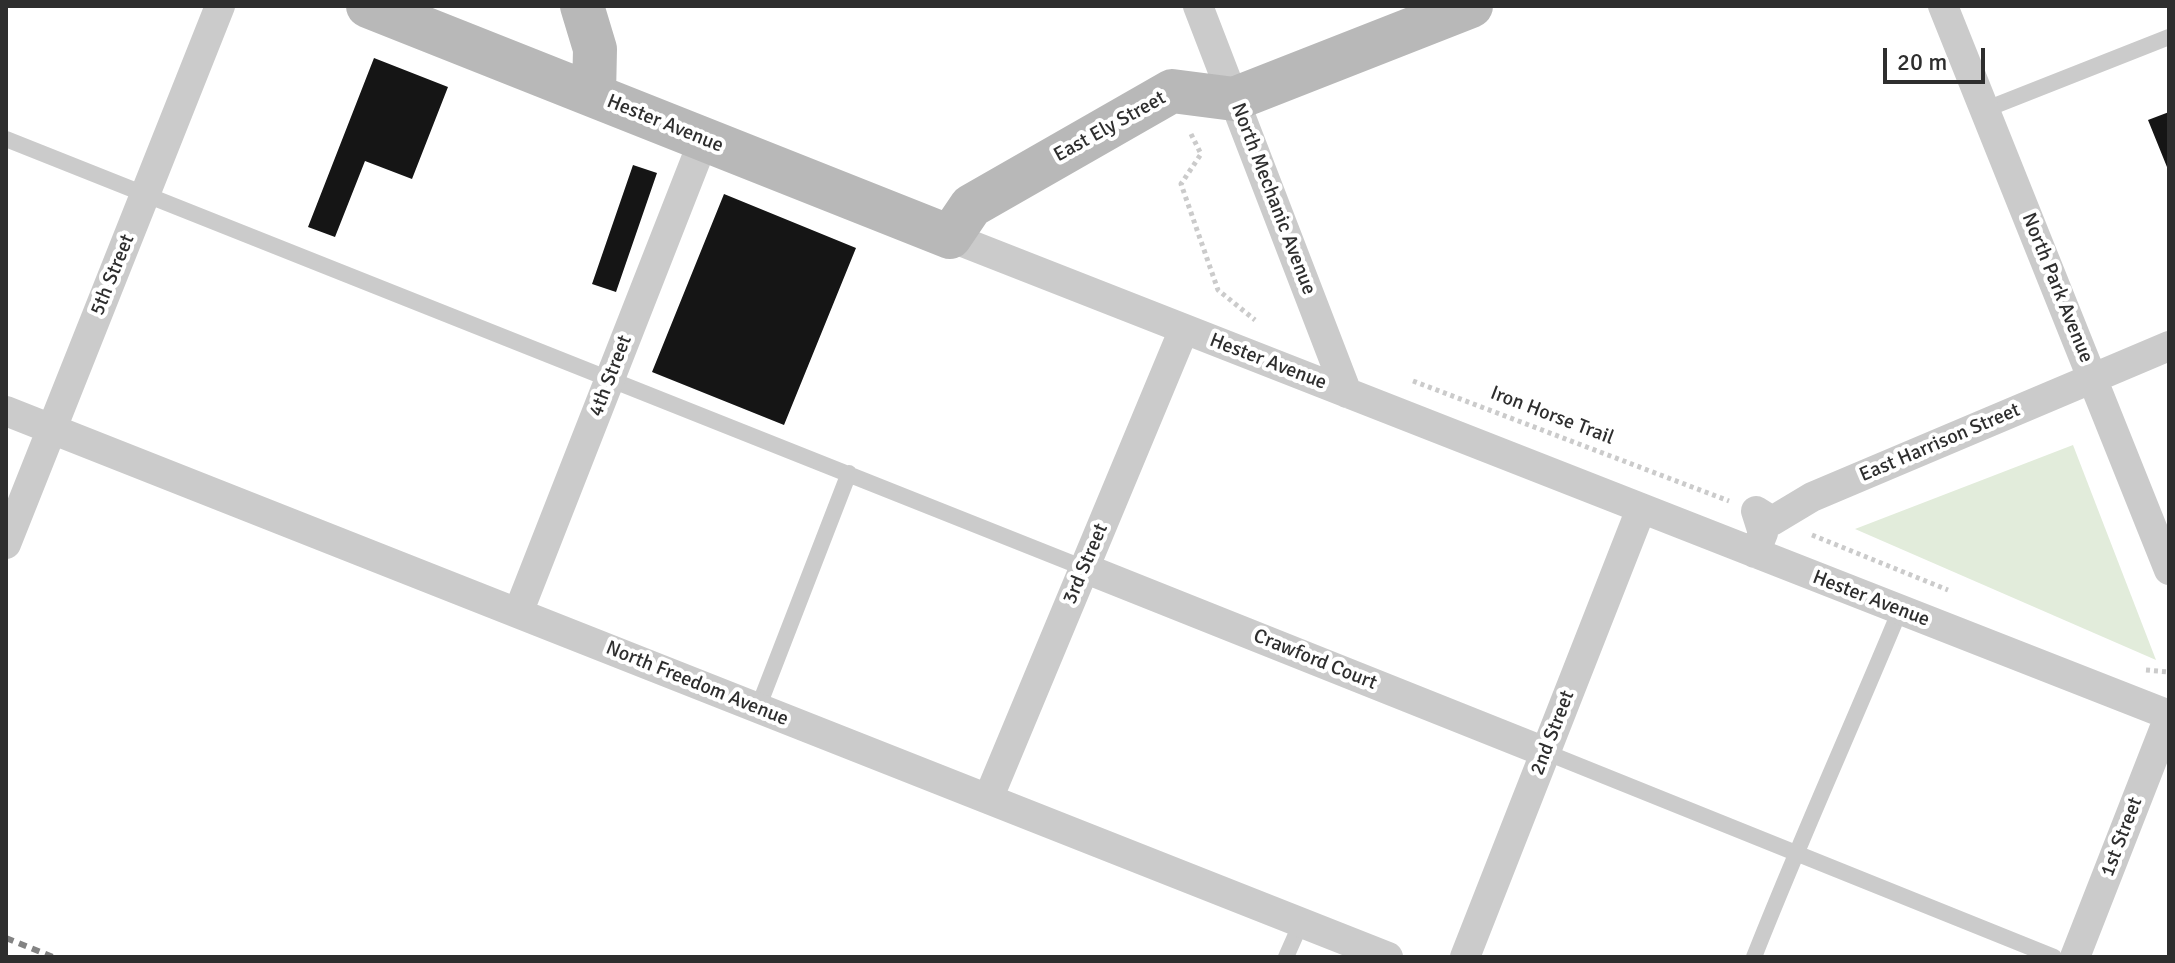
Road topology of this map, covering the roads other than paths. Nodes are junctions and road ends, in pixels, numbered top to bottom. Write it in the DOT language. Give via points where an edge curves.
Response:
graph roads {
  1 [pos="220,6"];
  2 [pos="368,6"];
  3 [pos="582,6"];
  4 [pos="1198,6"];
  5 [pos="1471,6"];
  6 [pos="1943,6"];
  7 [pos="2169,37"];
  8 [pos="594,95"];
  9 [pos="1234,99"];
  10 [pos="1984,110"];
  11 [pos="6,139"];
  12 [pos="704,139"];
  13 [pos="145,196"];
  14 [pos="950,237"];
  15 [pos="1184,329"];
  16 [pos="2169,346"];
  17 [pos="610,378"];
  18 [pos="2093,378"];
  19 [pos="1347,393"];
  20 [pos="6,411"];
  21 [pos="52,429"];
  22 [pos="849,473"];
  23 [pos="1641,509"];
  24 [pos="6,544"];
  25 [pos="1755,553"];
  26 [pos="1084,568"];
  27 [pos="2169,570"];
  28 [pos="1900,610"];
  29 [pos="518,613"];
  30 [pos="758,708"];
  31 [pos="2169,716"];
  32 [pos="1545,752"];
  33 [pos="988,799"];
  34 [pos="1795,853"];
  35 [pos="1301,923"];
  36 [pos="1286,957"];
  37 [pos="1388,957"];
  38 [pos="1465,957"];
  39 [pos="1754,957"];
  40 [pos="2054,957"];
  41 [pos="2075,957"];
  1 -- 13 [label="street, 5th Street"];
  2 -- 8 [label="street, Hester Avenue"];
  3 -- 8 [label="street" via="595,49"];
  4 -- 9 [label="street, North Mechanic Avenue"];
  5 -- 9 [label="street, East Ely Street"];
  6 -- 10 [label="street, North Park Avenue"];
  7 -- 10 [label="lane"];
  8 -- 12 [label="street, Hester Avenue"];
  9 -- 14 [label="street, East Ely Street" via="1172,91 971,206"];
  9 -- 19 [label="street, North Mechanic Avenue"];
  10 -- 18 [label="street, North Park Avenue"];
  11 -- 13 [label="lane"];
  12 -- 14 [label="street, Hester Avenue"];
  12 -- 17 [label="street, 4th Street"];
  13 -- 17 [label="lane"];
  13 -- 21 [label="street, 5th Street"];
  14 -- 15 [label="street, Hester Avenue"];
  15 -- 19 [label="street, Hester Avenue"];
  15 -- 26 [label="street, 3rd Street"];
  16 -- 18 [label="street, East Harrison Street"];
  17 -- 22 [label="lane"];
  17 -- 29 [label="street, 4th Street"];
  18 -- 25 [label="street, East Harrison Street" via="1812,497 1772,521 1756,511 1763,533"];
  18 -- 27 [label="street, North Park Avenue"];
  19 -- 23 [label="street, Hester Avenue"];
  20 -- 21 [label="street, North Freedom Avenue"];
  21 -- 24 [label="street, 5th Street"];
  21 -- 29 [label="street, North Freedom Avenue"];
  22 -- 26 [label="lane"];
  22 -- 30 [label="lane"];
  23 -- 25 [label="street, Hester Avenue"];
  23 -- 32 [label="street, 2nd Street"];
  25 -- 28 [label="street, Hester Avenue"];
  26 -- 32 [label="street, Crawford Court"];
  26 -- 33 [label="street, 3rd Street"];
  28 -- 31 [label="street, Hester Avenue"];
  28 -- 34 [label="lane"];
  29 -- 30 [label="street, North Freedom Avenue"];
  30 -- 33 [label="street, North Freedom Avenue"];
  31 -- 41 [label="street, 1st Street"];
  32 -- 34 [label="lane"];
  32 -- 38 [label="street, 2nd Street"];
  33 -- 35 [label="street, North Freedom Avenue"];
  34 -- 39 [label="lane"];
  34 -- 40 [label="lane"];
  35 -- 36 [label="lane"];
  35 -- 37 [label="street, North Freedom Avenue"];
}
